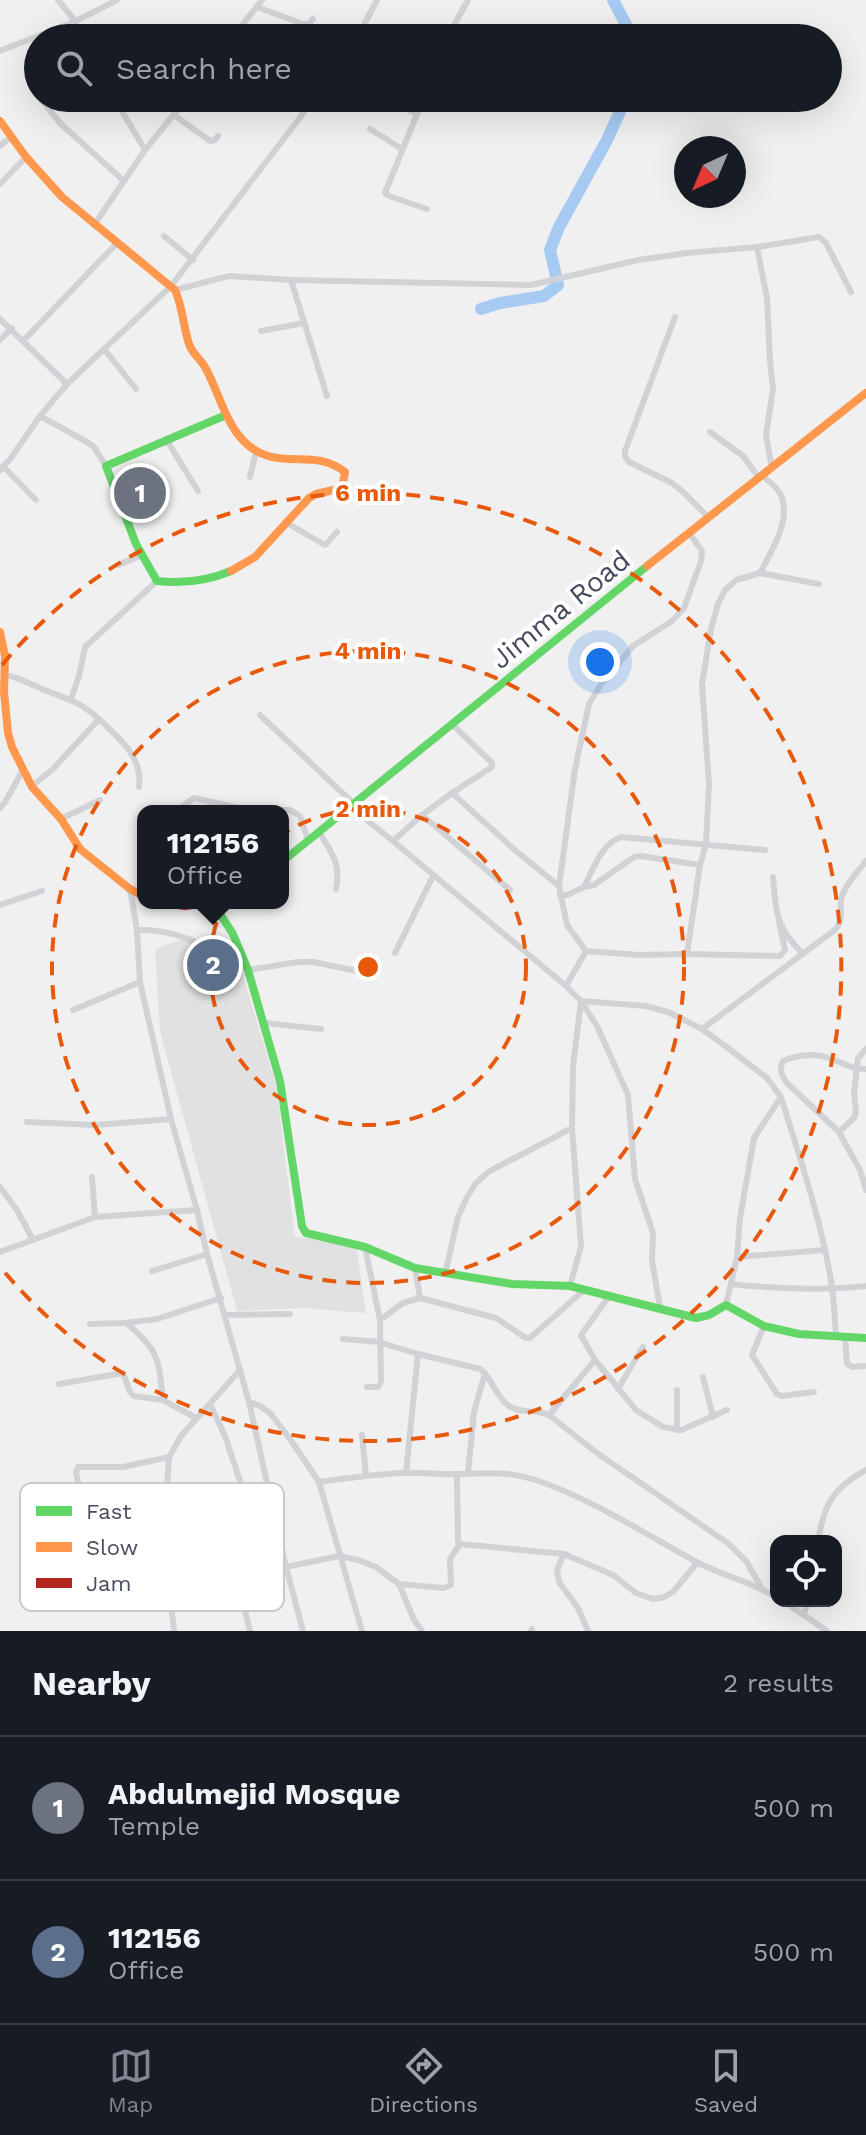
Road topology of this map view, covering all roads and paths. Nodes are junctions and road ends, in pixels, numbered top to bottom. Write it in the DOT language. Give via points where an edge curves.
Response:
graph roads {
  1 [pos="58,0"];
  2 [pos="117,0"];
  3 [pos="262,0"];
  4 [pos="377,0"];
  5 [pos="468,0"];
  6 [pos="257,7"];
  7 [pos="313,19"];
  8 [pos="74,22"];
  9 [pos="69,24"];
  10 [pos="243,24"];
  11 [pos="364,24"];
  12 [pos="455,24"];
  13 [pos="24,42"];
  14 [pos="0,51"];
  15 [pos="52,112"];
  16 [pos="122,112"];
  17 [pos="176,112"];
  18 [pos="304,112"];
  19 [pos="413,112"];
  20 [pos="417,114"];
  21 [pos="174,115"];
  22 [pos="0,121"];
  23 [pos="370,129"];
  24 [pos="218,136"];
  25 [pos="11,137"];
  26 [pos="0,146"];
  27 [pos="402,149"];
  28 [pos="145,150"];
  29 [pos="26,157"];
  30 [pos="124,181"];
  31 [pos="0,184"];
  32 [pos="427,209"];
  33 [pos="94,225"];
  34 [pos="164,236"];
  35 [pos="117,243"];
  36 [pos="757,247"];
  37 [pos="193,260"];
  38 [pos="291,280"];
  39 [pos="173,288"];
  40 [pos="851,292"];
  41 [pos="675,317"];
  42 [pos="0,319"];
  43 [pos="304,323"];
  44 [pos="12,328"];
  45 [pos="261,331"];
  46 [pos="0,340"];
  47 [pos="24,340"];
  48 [pos="105,350"];
  49 [pos="67,384"];
  50 [pos="136,389"];
  51 [pos="866,393"];
  52 [pos="327,396"];
  53 [pos="226,415"];
  54 [pos="40,416"];
  55 [pos="710,432"];
  56 [pos="166,439"];
  57 [pos="256,452"];
  58 [pos="106,466"];
  59 [pos="2,468"];
  60 [pos="772,468"];
  61 [pos="250,477"];
  62 [pos="761,477"];
  63 [pos="198,491"];
  64 [pos="36,500"];
  65 [pos="708,517"];
  66 [pos="287,523"];
  67 [pos="337,532"];
  68 [pos="689,533"];
  69 [pos="142,555"];
  70 [pos="118,565"];
  71 [pos="760,573"];
  72 [pos="157,581"];
  73 [pos="819,584"];
  74 [pos="0,632"];
  75 [pos="5,675"];
  76 [pos="71,699"];
  77 [pos="3,706"];
  78 [pos="260,715"];
  79 [pos="99,719"];
  80 [pos="452,723"];
  81 [pos="4,734"];
  82 [pos="23,768"];
  83 [pos="32,787"];
  84 [pos="139,787"];
  85 [pos="452,793"];
  86 [pos="100,800"];
  87 [pos="184,805"];
  88 [pos="226,805"];
  89 [pos="352,806"];
  90 [pos="0,808"];
  91 [pos="289,810"];
  92 [pos="422,815"];
  93 [pos="61,819"];
  94 [pos="319,832"];
  95 [pos="308,841"];
  96 [pos="393,841"];
  97 [pos="706,844"];
  98 [pos="765,850"];
  99 [pos="289,856"];
  100 [pos="866,861"];
  101 [pos="700,865"];
  102 [pos="433,876"];
  103 [pos="773,877"];
  104 [pos="559,886"];
  105 [pos="584,887"];
  106 [pos="130,889"];
  107 [pos="336,889"];
  108 [pos="510,890"];
  109 [pos="42,891"];
  110 [pos="137,893"];
  111 [pos="560,895"];
  112 [pos="0,905"];
  113 [pos="216,909"];
  114 [pos="779,922"];
  115 [pos="137,930"];
  116 [pos="586,951"];
  117 [pos="395,953"];
  118 [pos="687,954"];
  119 [pos="803,954"];
  120 [pos="246,966"];
  121 [pos="357,971"];
  122 [pos="140,982"];
  123 [pos="566,986"];
  124 [pos="581,1001"];
  125 [pos="73,1010"];
  126 [pos="264,1023"];
  127 [pos="321,1029"];
  128 [pos="702,1029"];
  129 [pos="866,1049"];
  130 [pos="857,1069"];
  131 [pos="866,1069"];
  132 [pos="781,1097"];
  133 [pos="171,1119"];
  134 [pos="27,1122"];
  135 [pos="572,1128"];
  136 [pos="839,1132"];
  137 [pos="863,1169"];
  138 [pos="92,1177"];
  139 [pos="0,1187"];
  140 [pos="866,1190"];
  141 [pos="197,1210"];
  142 [pos="95,1217"];
  143 [pos="33,1240"];
  144 [pos="365,1247"];
  145 [pos="825,1250"];
  146 [pos="0,1252"];
  147 [pos="207,1254"];
  148 [pos="737,1257"];
  149 [pos="415,1268"];
  150 [pos="152,1271"];
  151 [pos="445,1274"];
  152 [pos="732,1284"];
  153 [pos="570,1286"];
  154 [pos="866,1286"];
  155 [pos="832,1289"];
  156 [pos="584,1290"];
  157 [pos="611,1295"];
  158 [pos="221,1298"];
  159 [pos="420,1298"];
  160 [pos="726,1305"];
  161 [pos="660,1308"];
  162 [pos="290,1314"];
  163 [pos="226,1315"];
  164 [pos="380,1320"];
  165 [pos="126,1323"];
  166 [pos="90,1324"];
  167 [pos="764,1326"];
  168 [pos="840,1336"];
  169 [pos="866,1337"];
  170 [pos="343,1339"];
  171 [pos="379,1342"];
  172 [pos="643,1347"];
  173 [pos="418,1354"];
  174 [pos="595,1360"];
  175 [pos="864,1366"];
  176 [pos="240,1370"];
  177 [pos="485,1373"];
  178 [pos="703,1377"];
  179 [pos="59,1384"];
  180 [pos="367,1387"];
  181 [pos="618,1389"];
  182 [pos="677,1390"];
  183 [pos="814,1392"];
  184 [pos="163,1400"];
  185 [pos="249,1402"];
  186 [pos="210,1404"];
  187 [pos="727,1410"];
  188 [pos="549,1415"];
  189 [pos="713,1417"];
  190 [pos="196,1418"];
  191 [pos="677,1430"];
  192 [pos="362,1435"];
  193 [pos="169,1457"];
  194 [pos="866,1470"];
  195 [pos="406,1473"];
  196 [pos="468,1473"];
  197 [pos="457,1474"];
  198 [pos="366,1475"];
  199 [pos="319,1482"];
  200 [pos="78,1483"];
  201 [pos="167,1483"];
  202 [pos="241,1483"];
  203 [pos="267,1483"];
  204 [pos="819,1535"];
  205 [pos="460,1544"];
  206 [pos="564,1554"];
  207 [pos="339,1556"];
  208 [pos="284,1558"];
  209 [pos="697,1563"];
  210 [pos="286,1567"];
  211 [pos="399,1584"];
  212 [pos="762,1589"];
  213 [pos="770,1594"];
  214 [pos="792,1607"];
  215 [pos="806,1607"];
  216 [pos="172,1611"];
  217 [pos="244,1611"];
  218 [pos="804,1615"];
  219 [pos="174,1631"];
  220 [pos="250,1631"];
  221 [pos="303,1631"];
  222 [pos="362,1631"];
  223 [pos="422,1631"];
  224 [pos="588,1631"];
  225 [pos="827,1631"];
  1 -- 8 [label="street"];
  2 -- 8 [label="street"];
  3 -- 6 [label="street"];
  4 -- 11 [label="street"];
  5 -- 12 [label="street"];
  6 -- 7 [label="street" via="303,24"];
  6 -- 10 [label="street"];
  8 -- 9 [label="street"];
  13 -- 14 [label="street"];
  15 -- 30 [label="street"];
  16 -- 28 [label="street"];
  17 -- 21 [label="street"];
  18 -- 37 [label="street"];
  19 -- 20 [label="street"];
  20 -- 27 [label="street"];
  21 -- 24 [label="street" via="210,141"];
  21 -- 28 [label="street"];
  22 -- 25 [label="main road"];
  23 -- 27 [label="street"];
  25 -- 26 [label="street"];
  25 -- 29 [label="main road"];
  27 -- 32 [label="street" via="385,193"];
  28 -- 30 [label="street"];
  29 -- 31 [label="street"];
  29 -- 33 [label="main road"];
  30 -- 33 [label="street"];
  33 -- 35 [label="main road"];
  34 -- 37 [label="street"];
  35 -- 39 [label="main road"];
  35 -- 47 [label="street"];
  36 -- 38 [label="street" via="638,260 531,285"];
  36 -- 40 [label="street" via="823,238"];
  36 -- 60 [label="street" via="767,298 773,389 766,435"];
  37 -- 39 [label="street"];
  38 -- 39 [label="street" via="229,276"];
  38 -- 43 [label="street"];
  39 -- 48 [label="street"];
  39 -- 53 [label="main road" via="191,350 205,367"];
  41 -- 65 [label="street" via="625,456 672,483"];
  42 -- 44 [label="street"];
  43 -- 45 [label="street"];
  43 -- 52 [label="street"];
  44 -- 46 [label="street"];
  44 -- 47 [label="street"];
  47 -- 49 [label="street"];
  48 -- 49 [label="street"];
  48 -- 50 [label="street"];
  49 -- 54 [label="street"];
  51 -- 60 [label="main road, Jimma Road"];
  53 -- 56 [label="main road"];
  53 -- 57 [label="main road"];
  54 -- 58 [label="street" via="87,442"];
  54 -- 59 [label="street"];
  55 -- 62 [label="street"];
  56 -- 58 [label="main road"];
  56 -- 63 [label="street"];
  57 -- 61 [label="street"];
  57 -- 66 [label="main road" via="332,463 345,472 342,488 309,498"];
  58 -- 69 [label="main road"];
  59 -- 64 [label="street"];
  60 -- 62 [label="main road, Jimma Road"];
  62 -- 65 [label="main road, Jimma Road"];
  62 -- 71 [label="street" via="778,489 784,517"];
  65 -- 68 [label="main road, Jimma Road"];
  66 -- 67 [label="street" via="325,545"];
  66 -- 72 [label="main road" via="236,569 188,583"];
  68 -- 80 [label="main road, Jimma Road"];
  68 -- 104 [label="street" via="702,551 684,608 633,646 589,704"];
  69 -- 70 [label="street"];
  69 -- 72 [label="main road"];
  71 -- 73 [label="street"];
  71 -- 97 [label="street" via="736,580 725,590 711,629 702,684 709,784"];
  72 -- 76 [label="street" via="85,647"];
  74 -- 75 [label="main road"];
  75 -- 76 [label="street"];
  75 -- 77 [label="main road"];
  76 -- 79 [label="street"];
  77 -- 81 [label="main road"];
  78 -- 89 [label="street"];
  79 -- 83 [label="street"];
  79 -- 84 [label="street" via="134,757"];
  80 -- 85 [label="street" via="492,763 490,770"];
  80 -- 89 [label="main road, Jimma Road"];
  81 -- 82 [label="main road"];
  82 -- 83 [label="main road"];
  82 -- 90 [label="street"];
  83 -- 93 [label="main road"];
  85 -- 92 [label="street"];
  85 -- 104 [label="street"];
  86 -- 93 [label="street"];
  87 -- 88 [label="street" via="194,798"];
  89 -- 94 [label="main road, Jimma Road"];
  89 -- 96 [label="street"];
  91 -- 95 [label="street" via="300,816"];
  92 -- 96 [label="street"];
  92 -- 108 [label="street"];
  93 -- 106 [label="main road" via="80,849"];
  94 -- 95 [label="main road, Jimma Road"];
  94 -- 107 [label="street" via="339,870"];
  95 -- 99 [label="main road, Jimma Road"];
  96 -- 102 [label="street"];
  97 -- 98 [label="street"];
  97 -- 101 [label="street"];
  97 -- 105 [label="street" via="614,839"];
  100 -- 119 [label="street" via="841,898 840,924"];
  101 -- 105 [label="street" via="634,857"];
  101 -- 118 [label="street"];
  102 -- 117 [label="street"];
  102 -- 123 [label="street"];
  103 -- 114 [label="street"];
  104 -- 111 [label="street"];
  105 -- 111 [label="street"];
  106 -- 110 [label="main road"];
  106 -- 115 [label="street"];
  109 -- 112 [label="street"];
  111 -- 116 [label="street" via="567,925"];
  113 -- 120 [label="main road" via="230,927"];
  114 -- 118 [label="street" via="785,950 780,956"];
  114 -- 119 [label="street"];
  115 -- 120 [label="street" via="187,937"];
  115 -- 122 [label="street"];
  116 -- 118 [label="street"];
  116 -- 123 [label="street"];
  119 -- 128 [label="street"];
  120 -- 121 [label="street" via="313,962"];
  120 -- 126 [label="main road"];
  122 -- 125 [label="street"];
  122 -- 133 [label="street"];
  123 -- 124 [label="street"];
  124 -- 128 [label="street" via="646,1006"];
  124 -- 135 [label="street"];
  124 -- 161 [label="street" via="628,1095 635,1179 653,1233"];
  126 -- 127 [label="street"];
  126 -- 144 [label="main road" via="280,1081 303,1230"];
  128 -- 132 [label="street" via="767,1078"];
  129 -- 130 [label="street"];
  130 -- 131 [label="street"];
  130 -- 136 [label="street" via="854,1118"];
  130 -- 136 [label="street" via="813,1055 783,1061 781,1066 786,1082"];
  132 -- 145 [label="street"];
  132 -- 148 [label="street" via="754,1138"];
  133 -- 134 [label="street" via="95,1125"];
  133 -- 141 [label="street"];
  135 -- 151 [label="street" via="476,1183 458,1217"];
  135 -- 153 [label="street" via="581,1246"];
  136 -- 137 [label="street"];
  137 -- 140 [label="street"];
  138 -- 142 [label="street"];
  139 -- 143 [label="street"];
  141 -- 142 [label="street"];
  141 -- 147 [label="street"];
  142 -- 143 [label="street"];
  143 -- 146 [label="street"];
  144 -- 149 [label="main road"];
  144 -- 164 [label="street"];
  145 -- 148 [label="street"];
  145 -- 155 [label="street"];
  147 -- 150 [label="street"];
  147 -- 158 [label="street"];
  148 -- 152 [label="street"];
  149 -- 151 [label="main road"];
  149 -- 159 [label="street"];
  151 -- 153 [label="main road"];
  152 -- 155 [label="street"];
  152 -- 160 [label="street"];
  153 -- 156 [label="main road"];
  154 -- 155 [label="street"];
  155 -- 168 [label="street"];
  156 -- 157 [label="main road"];
  156 -- 159 [label="street" via="530,1338 496,1318"];
  157 -- 161 [label="main road"];
  157 -- 174 [label="street" via="581,1333"];
  158 -- 163 [label="street"];
  158 -- 165 [label="street" via="157,1319"];
  159 -- 164 [label="street"];
  160 -- 161 [label="main road" via="696,1318"];
  160 -- 167 [label="main road"];
  162 -- 163 [label="street"];
  163 -- 176 [label="street"];
  164 -- 171 [label="street"];
  165 -- 166 [label="street"];
  165 -- 184 [label="street" via="152,1347"];
  167 -- 168 [label="main road"];
  167 -- 183 [label="street" via="752,1355 773,1391 782,1396"];
  168 -- 169 [label="main road"];
  168 -- 175 [label="street" via="847,1364"];
  170 -- 171 [label="street"];
  171 -- 173 [label="street"];
  171 -- 180 [label="street" via="381,1385"];
  172 -- 181 [label="street"];
  173 -- 177 [label="street"];
  173 -- 195 [label="street"];
  174 -- 181 [label="street"];
  174 -- 188 [label="street"];
  176 -- 185 [label="street"];
  176 -- 186 [label="street"];
  177 -- 188 [label="street" via="509,1406"];
  177 -- 196 [label="street" via="474,1412"];
  178 -- 189 [label="street"];
  179 -- 184 [label="street" via="121,1373 134,1396"];
  181 -- 191 [label="street" via="650,1420"];
  182 -- 191 [label="street"];
  184 -- 190 [label="street"];
  185 -- 199 [label="street" via="270,1413"];
  185 -- 203 [label="street"];
  186 -- 190 [label="street"];
  186 -- 202 [label="street"];
  187 -- 189 [label="street"];
  188 -- 212 [label="street" via="729,1544"];
  189 -- 191 [label="street"];
  190 -- 193 [label="street"];
  192 -- 198 [label="street"];
  193 -- 200 [label="street" via="123,1467 80,1466"];
  193 -- 201 [label="street"];
  194 -- 204 [label="street" via="835,1493"];
  195 -- 197 [label="street"];
  195 -- 198 [label="street"];
  196 -- 197 [label="street"];
  196 -- 209 [label="street" via="511,1474 536,1481 599,1508"];
  197 -- 205 [label="street"];
  198 -- 199 [label="street"];
  199 -- 207 [label="street"];
  205 -- 206 [label="street"];
  205 -- 211 [label="street" via="450,1559 449,1587"];
  206 -- 209 [label="street" via="653,1599 673,1592"];
  206 -- 224 [label="street" via="557,1570 559,1582"];
  207 -- 210 [label="street"];
  207 -- 211 [label="street" via="376,1567"];
  207 -- 222 [label="street"];
  208 -- 210 [label="street"];
  209 -- 212 [label="street"];
  210 -- 221 [label="street"];
  211 -- 223 [label="street"];
  212 -- 213 [label="street"];
  214 -- 218 [label="street"];
  215 -- 218 [label="street"];
  216 -- 219 [label="street"];
  217 -- 220 [label="street"];
  218 -- 225 [label="street"];
}
